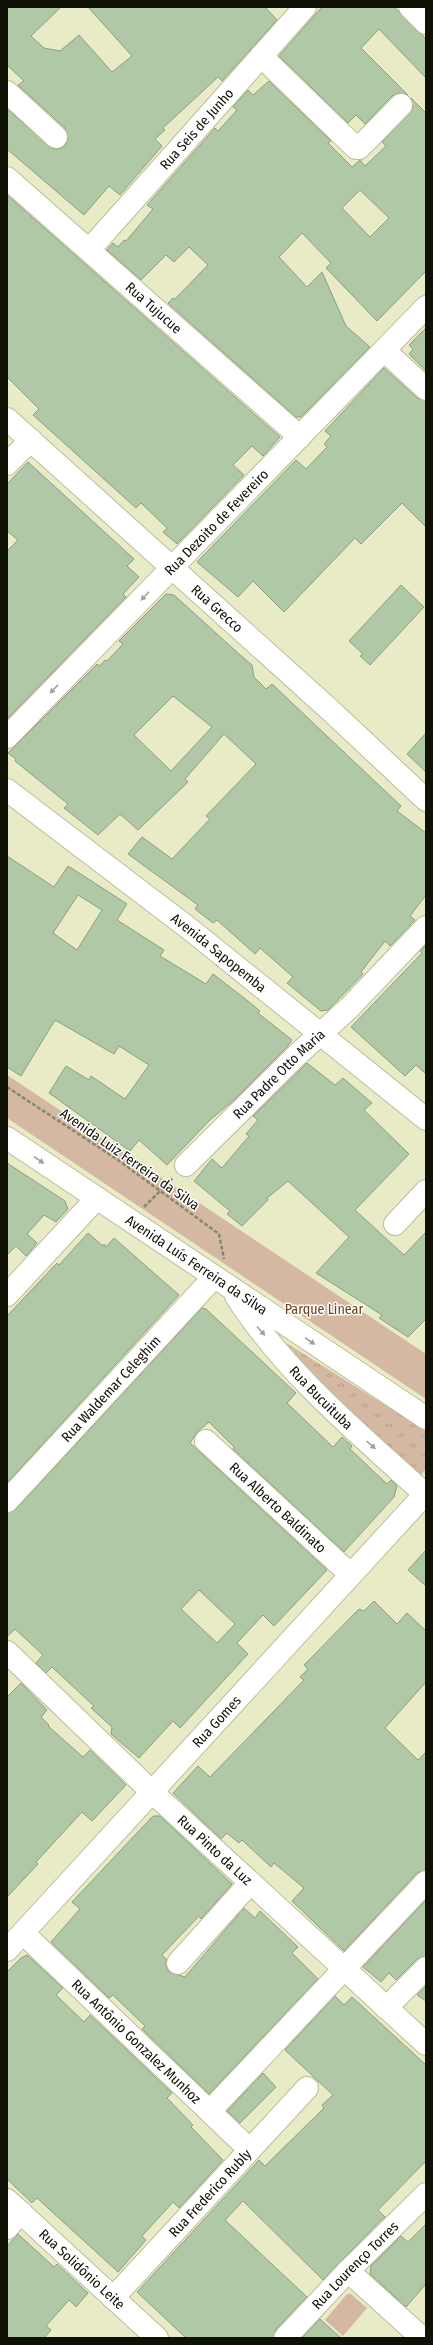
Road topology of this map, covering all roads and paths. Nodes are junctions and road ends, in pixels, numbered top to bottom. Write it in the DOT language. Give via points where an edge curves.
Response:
graph roads {
  1 [pos="305,7"];
  2 [pos="410,7"];
  3 [pos="426,24"];
  4 [pos="261,56"];
  5 [pos="7,92"];
  6 [pos="401,105"];
  7 [pos="56,137"];
  8 [pos="7,178"];
  9 [pos="89,250"];
  10 [pos="426,307"];
  11 [pos="384,350"];
  12 [pos="426,389"];
  13 [pos="7,419"];
  14 [pos="300,437"];
  15 [pos="31,440"];
  16 [pos="7,464"];
  17 [pos="173,568"];
  18 [pos="7,737"];
  19 [pos="7,790"];
  20 [pos="426,800"];
  21 [pos="426,927"];
  22 [pos="320,1034"];
  23 [pos="7,1087"];
  24 [pos="426,1119"];
  25 [pos="7,1138"];
  26 [pos="186,1165"];
  27 [pos="426,1190"];
  28 [pos="160,1191"];
  29 [pos="97,1198"];
  30 [pos="130,1221"];
  31 [pos="395,1224"];
  32 [pos="223,1275"];
  33 [pos="7,1295"];
  34 [pos="426,1418"];
  35 [pos="206,1441"];
  36 [pos="426,1494"];
  37 [pos="7,1501"];
  38 [pos="350,1574"];
  39 [pos="7,1652"];
  40 [pos="152,1792"];
  41 [pos="426,1882"];
  42 [pos="250,1884"];
  43 [pos="23,1933"];
  44 [pos="7,1950"];
  45 [pos="178,1963"];
  46 [pos="426,1968"];
  47 [pos="343,1969"];
  48 [pos="386,2008"];
  49 [pos="426,2044"];
  50 [pos="308,2088"];
  51 [pos="210,2111"];
  52 [pos="250,2150"];
  53 [pos="426,2194"];
  54 [pos="12,2213"];
  55 [pos="348,2271"];
  56 [pos="113,2298"];
  57 [pos="157,2338"];
  58 [pos="285,2338"];
  59 [pos="422,2338"];
  1 -- 4 [label="street, Rua Seis de Junho"];
  2 -- 3 [label="street"];
  4 -- 6 [label="street" via="357,149"];
  4 -- 9 [label="street, Rua Seis de Junho"];
  5 -- 7 [label="street"];
  8 -- 9 [label="street, Rua Tujucue"];
  9 -- 14 [label="street, Rua Tujucue"];
  10 -- 11 [label="street, Rua Dezoito de Fevereiro"];
  11 -- 12 [label="street"];
  11 -- 14 [label="street, Rua Dezoito de Fevereiro"];
  13 -- 15 [label="street, Rua Grecco"];
  14 -- 17 [label="street, Rua Dezoito de Fevereiro"];
  15 -- 16 [label="street"];
  15 -- 17 [label="street, Rua Grecco"];
  17 -- 18 [label="street, Rua Dezoito de Fevereiro, one-way"];
  17 -- 20 [label="street, Rua Grecco"];
  19 -- 22 [label="street, Avenida Sapopemba" via="191,930"];
  21 -- 22 [label="street, Rua Padre Otto Maria" via="349,1008"];
  22 -- 24 [label="street, Avenida Sapopemba"];
  22 -- 26 [label="street, Rua Padre Otto Maria"];
  23 -- 28 [label="path, Avenida Luiz Ferreira da Silva" via="118,1160"];
  25 -- 29 [label="street, Avenida Luís Ferreira da Silva, one-way"];
  26 -- 28 [label="path"];
  27 -- 31 [label="street"];
  28 -- 30 [label="path"];
  28 -- 32 [label="path, Avenida Luiz Ferreira da Silva" via="219,1234"];
  29 -- 30 [label="street, Avenida Luís Ferreira da Silva"];
  29 -- 33 [label="street"];
  30 -- 32 [label="street, Avenida Luís Ferreira da Silva"];
  32 -- 34 [label="street, Avenida Luís Ferreira da Silva, one-way"];
  32 -- 36 [label="street, Rua Bucuituba, one-way" via="252,1321 335,1413"];
  32 -- 37 [label="street, Rua Waldemar Celeghim"];
  35 -- 38 [label="street, Rua Alberto Baldinato"];
  36 -- 38 [label="street, Rua Gomes"];
  38 -- 40 [label="street, Rua Gomes"];
  39 -- 40 [label="street, Rua Pinto da Luz"];
  40 -- 42 [label="street, Rua Pinto da Luz"];
  40 -- 43 [label="street, Rua Gomes"];
  41 -- 47 [label="street"];
  42 -- 45 [label="street"];
  42 -- 47 [label="street, Rua Pinto da Luz"];
  43 -- 44 [label="street, Rua Gomes"];
  43 -- 51 [label="street, Rua Antônio Gonzalez Munhoz"];
  46 -- 48 [label="street"];
  47 -- 48 [label="street, Rua Pinto da Luz"];
  47 -- 51 [label="street"];
  48 -- 49 [label="street, Rua Pinto da Luz"];
  50 -- 52 [label="street, Rua Frederico Rubly"];
  51 -- 52 [label="street, Rua Antônio Gonzalez Munhoz"];
  52 -- 56 [label="street, Rua Frederico Rubly"];
  53 -- 55 [label="street, Rua Lourenço Torres"];
  54 -- 56 [label="street, Rua Solidônio Leite"];
  55 -- 58 [label="street, Rua Lourenço Torres"];
  55 -- 59 [label="street"];
  56 -- 57 [label="street, Rua Solidônio Leite"];
}
